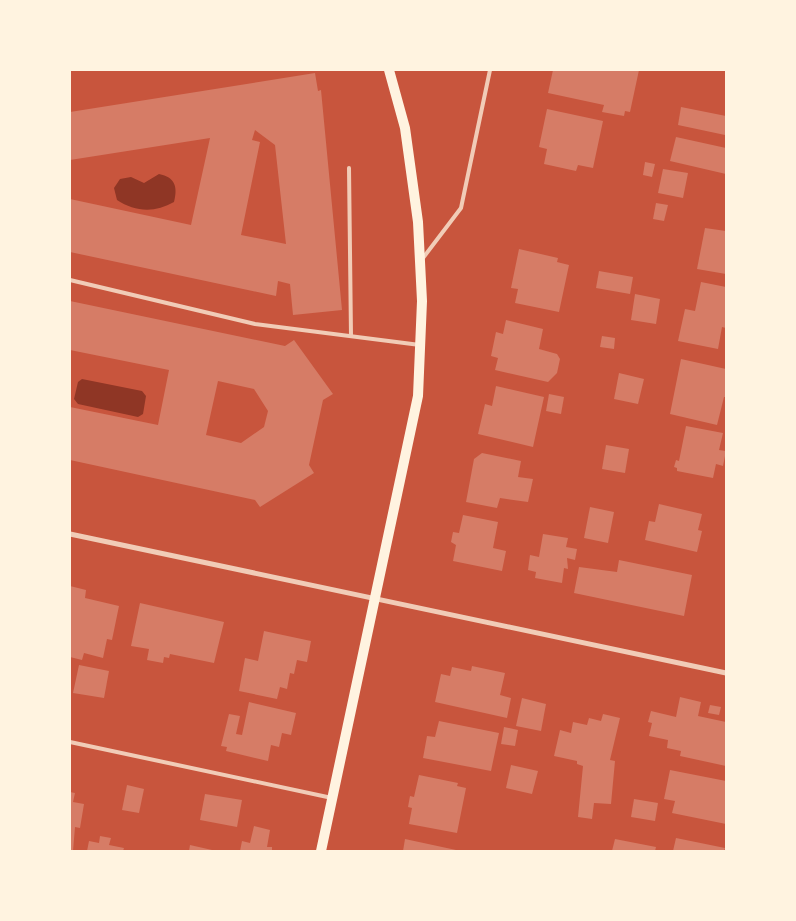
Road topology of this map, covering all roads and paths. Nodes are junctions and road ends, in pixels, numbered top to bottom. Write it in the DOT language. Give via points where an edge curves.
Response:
graph roads {
  1 [pos="389,70"];
  2 [pos="490,70"];
  3 [pos="348,168"];
  4 [pos="420,261"];
  5 [pos="70,280"];
  6 [pos="351,336"];
  7 [pos="420,345"];
  8 [pos="70,534"];
  9 [pos="374,598"];
  10 [pos="726,672"];
  11 [pos="70,742"];
  12 [pos="332,798"];
  13 [pos="321,851"];
  1 -- 4 [label="main road" via="405,128"];
  2 -- 4 [label="lane" via="461,208"];
  3 -- 6 [label="lane"];
  4 -- 7 [label="main road"];
  5 -- 6 [label="lane" via="255,324"];
  6 -- 7 [label="lane"];
  7 -- 9 [label="main road" via="418,396"];
  8 -- 9 [label="street"];
  9 -- 10 [label="street"];
  9 -- 12 [label="main road"];
  11 -- 12 [label="lane"];
  12 -- 13 [label="main road"];
}
